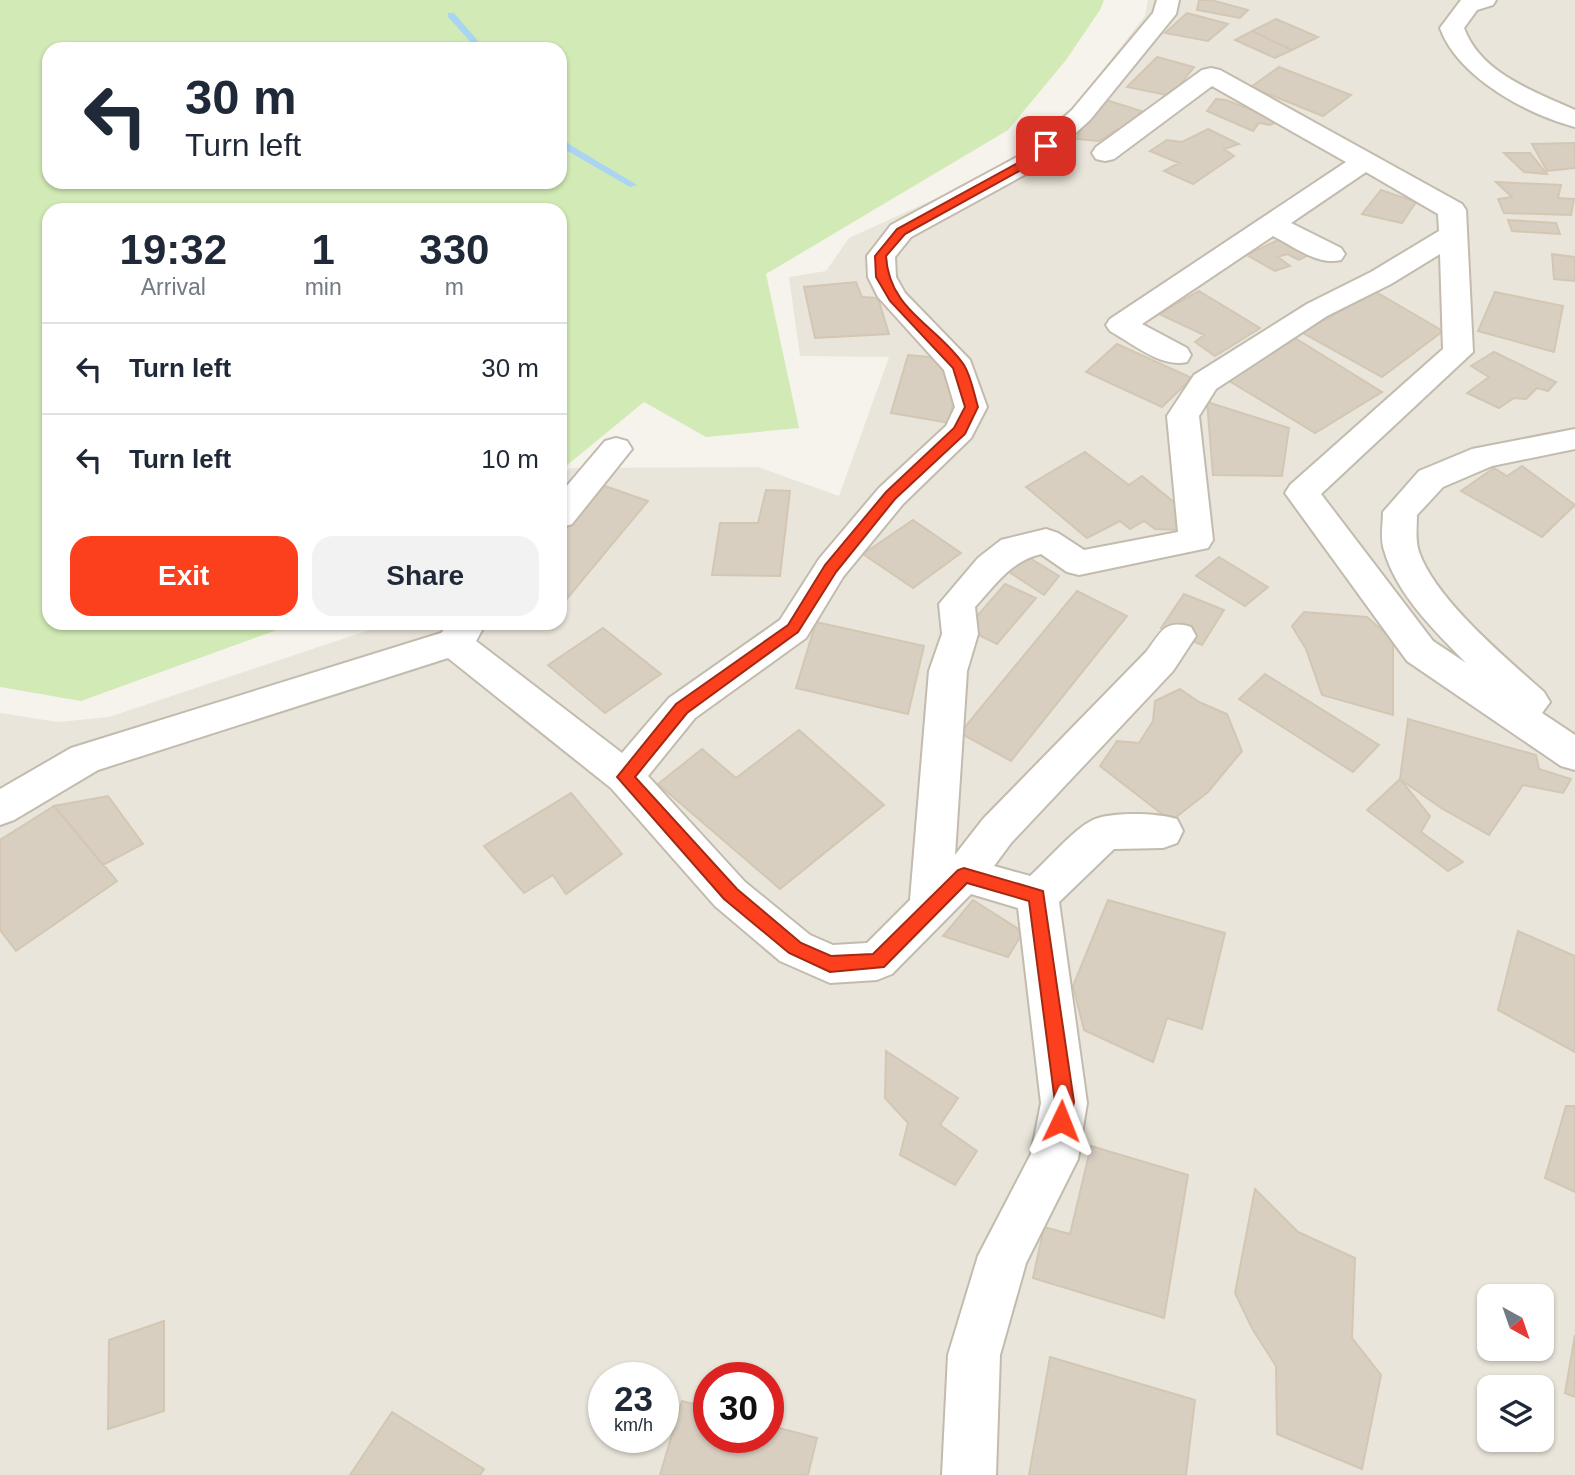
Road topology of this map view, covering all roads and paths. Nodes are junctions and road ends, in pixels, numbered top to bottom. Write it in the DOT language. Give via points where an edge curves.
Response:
graph roads {
  1 [pos="1168,0"];
  2 [pos="1485,0"];
  3 [pos="1575,119"];
  4 [pos="1105,153"];
  5 [pos="1365,160"];
  6 [pos="1271,224"];
  7 [pos="1453,234"];
  8 [pos="1331,254"];
  9 [pos="1190,278"];
  10 [pos="1222,293"];
  11 [pos="1176,355"];
  12 [pos="1575,439"];
  13 [pos="615,449"];
  14 [pos="567,507"];
  15 [pos="462,633"];
  16 [pos="1178,636"];
  17 [pos="1575,740"];
  18 [pos="1575,755"];
  19 [pos="625,777"];
  20 [pos="0,809"];
  21 [pos="1163,831"];
  22 [pos="964,875"];
  23 [pos="1037,896"];
  24 [pos="931,906"];
  25 [pos="969,1475"];
  1 -- 19 [label="street" via="1164,14 1134,53 1073,123 1028,162 901,231 881,256 882,277 896,301 959,367 971,407 960,431 891,496 831,568 793,629 682,708"];
  2 -- 3 [label="street" via="1469,5 1452,28 1455,43 1471,64"];
  4 -- 5 [label="street" via="1211,75"];
  5 -- 6 [label="street"];
  5 -- 7 [label="street" via="1452,210"];
  6 -- 8 [label="street"];
  6 -- 9 [label="street"];
  7 -- 18 [label="street" via="1458,352 1302,493 1420,651"];
  7 -- 24 [label="street" via="1317,310 1205,382 1183,416 1196,540 1079,563 1046,541 1013,549 957,604 960,634 948,671"];
  9 -- 10 [label="street"];
  9 -- 11 [label="street" via="1121,325"];
  12 -- 17 [label="street" via="1484,457 1431,479 1401,512 1401,551 1424,594 1498,673"];
  13 -- 14 [label="street"];
  15 -- 19 [label="street"];
  15 -- 20 [label="street" via="85,759"];
  16 -- 22 [label="street" via="1160,661 997,831"];
  19 -- 24 [label="street" via="730,894 795,948 830,964 877,961"];
  21 -- 23 [label="street" via="1104,833"];
  22 -- 23 [label="street"];
  22 -- 24 [label="street"];
  23 -- 25 [label="street" via="1064,1102 1054,1158 1003,1256 974,1355"];
}
